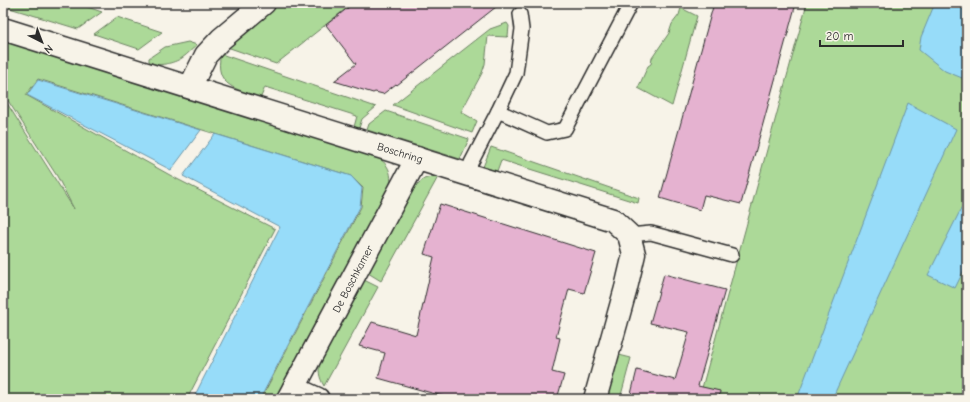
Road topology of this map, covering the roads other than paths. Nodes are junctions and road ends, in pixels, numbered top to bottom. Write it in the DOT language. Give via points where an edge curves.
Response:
graph roads {
  1 [pos="264,3"];
  2 [pos="631,3"];
  3 [pos="520,14"];
  4 [pos="3,29"];
  5 [pos="190,87"];
  6 [pos="498,111"];
  7 [pos="418,158"];
  8 [pos="468,174"];
  9 [pos="629,235"];
  10 [pos="732,255"];
  11 [pos="291,393"];
  12 [pos="318,399"];
  13 [pos="595,399"];
  1 -- 5 [label="street" via="206,55"];
  2 -- 6 [label="lane" via="565,129 547,133"];
  3 -- 6 [label="lane" via="522,30 516,73"];
  4 -- 5 [label="street, Boschring"];
  5 -- 7 [label="street, Boschring"];
  6 -- 8 [label="lane" via="471,163"];
  7 -- 8 [label="street, Boschring"];
  7 -- 11 [label="street, De Boschkamer"];
  8 -- 9 [label="street, Boschring" via="613,220"];
  9 -- 10 [label="lane" via="651,233"];
  9 -- 13 [label="street" via="634,254"];
  11 -- 12 [label="street"];
}
